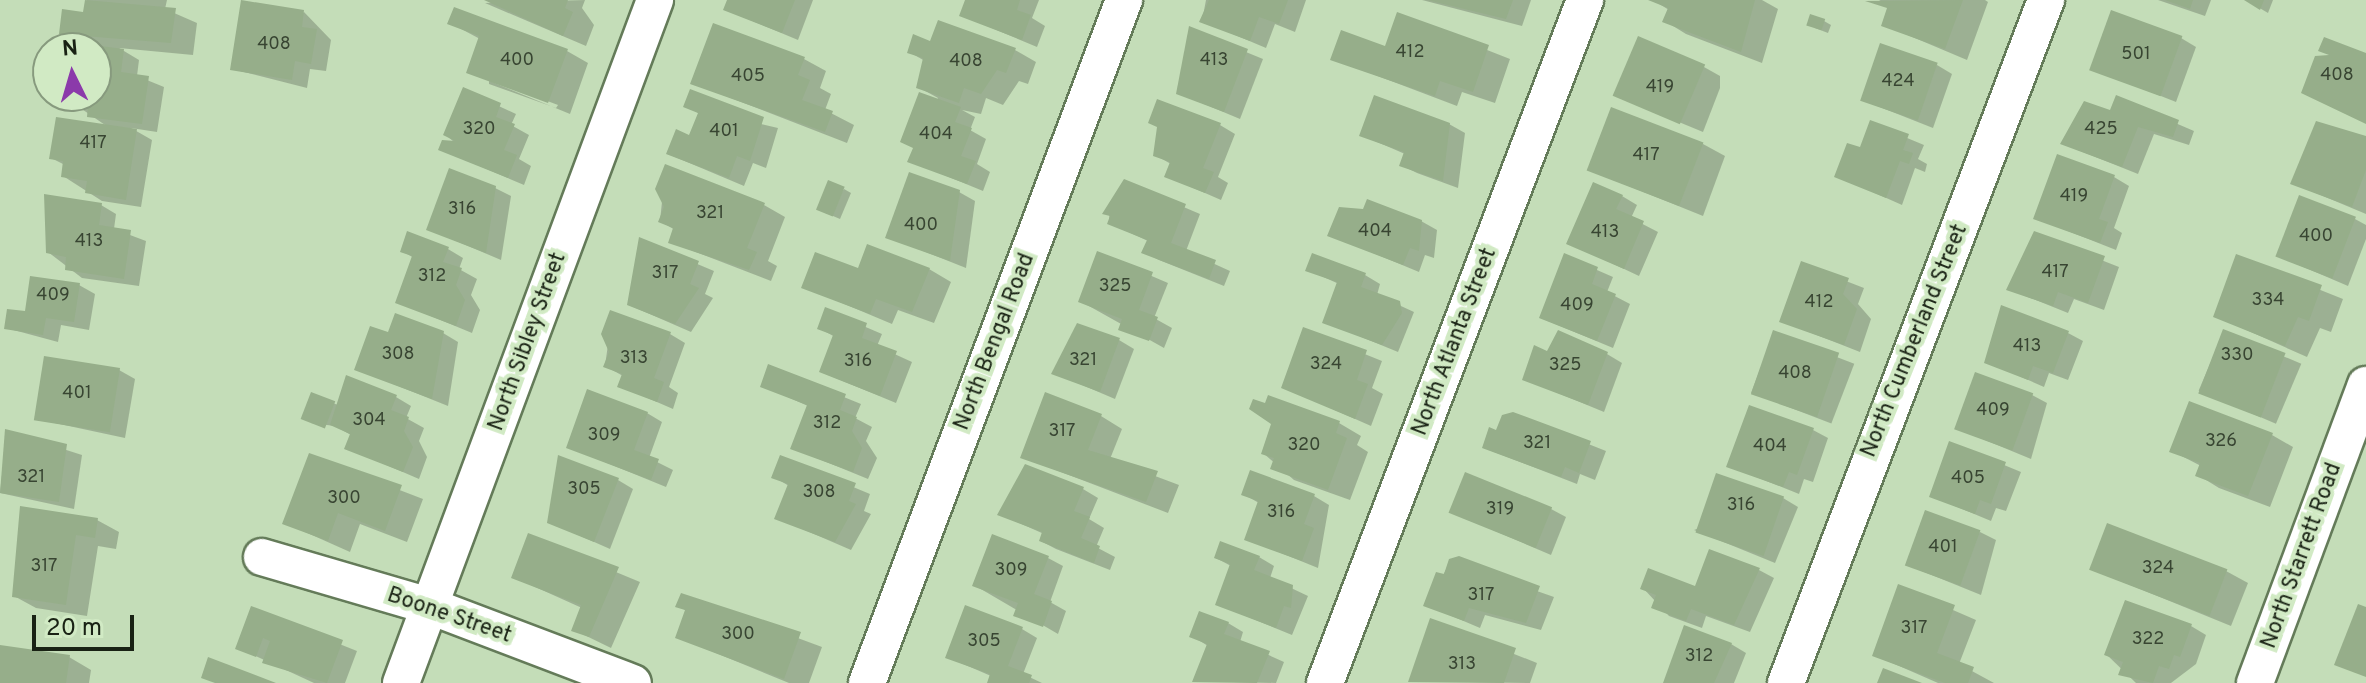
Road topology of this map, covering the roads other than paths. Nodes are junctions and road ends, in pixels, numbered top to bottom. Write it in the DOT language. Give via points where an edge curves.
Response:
graph roads {
  1 [pos="655,0"];
  2 [pos="1124,0"];
  3 [pos="1585,0"];
  4 [pos="2046,0"];
  5 [pos="2366,385"];
  6 [pos="262,557"];
  7 [pos="430,606"];
  8 [pos="401,683"];
  9 [pos="633,683"];
  10 [pos="867,683"];
  11 [pos="1325,683"];
  12 [pos="1786,683"];
  13 [pos="2255,683"];
  1 -- 7 [label="street, North Sibley Street"];
  2 -- 10 [label="street, North Bengal Road"];
  3 -- 11 [label="street, North Atlanta Street"];
  4 -- 12 [label="street, North Cumberland Street"];
  5 -- 13 [label="street, North Starrett Road"];
  6 -- 7 [label="street, Boone Street"];
  7 -- 8 [label="street, North Sibley Street"];
  7 -- 9 [label="street, Boone Street"];
}
